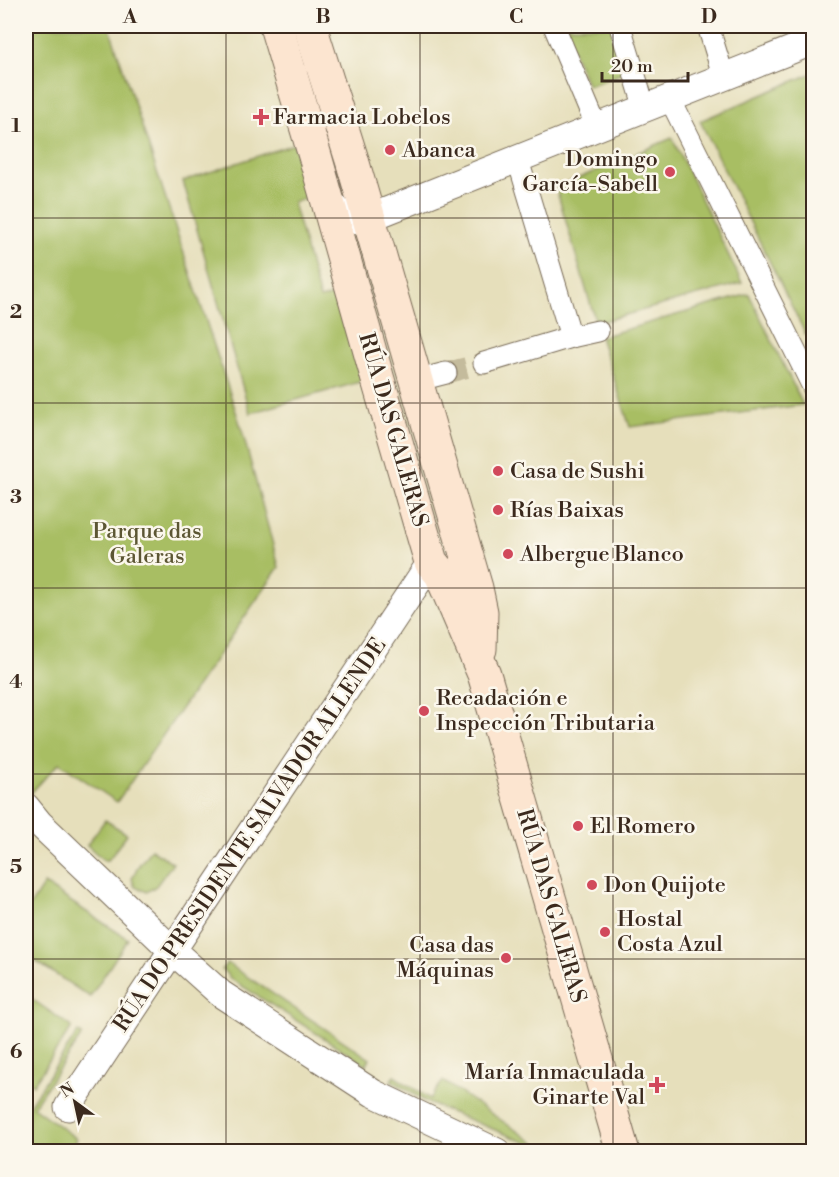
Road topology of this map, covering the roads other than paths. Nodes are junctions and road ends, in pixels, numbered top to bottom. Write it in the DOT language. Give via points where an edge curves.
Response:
graph roads {
  1 [pos="276,26"];
  2 [pos="310,26"];
  3 [pos="554,26"];
  4 [pos="620,26"];
  5 [pos="708,26"];
  6 [pos="804,37"];
  7 [pos="724,78"];
  8 [pos="670,99"];
  9 [pos="645,109"];
  10 [pos="597,128"];
  11 [pos="518,160"];
  12 [pos="325,193"];
  13 [pos="369,218"];
  14 [pos="598,331"];
  15 [pos="571,337"];
  16 [pos="484,363"];
  17 [pos="446,373"];
  18 [pos="415,381"];
  19 [pos="813,388"];
  20 [pos="430,573"];
  21 [pos="480,646"];
  22 [pos="26,807"];
  23 [pos="172,951"];
  24 [pos="68,1107"];
  25 [pos="497,1152"];
  26 [pos="623,1152"];
  1 -- 12 [label="main road, RÚA DAS GALERAS"];
  2 -- 13 [label="main road, RÚA DAS GALERAS"];
  3 -- 10 [label="street"];
  4 -- 9 [label="street"];
  5 -- 7 [label="street"];
  6 -- 7 [label="street"];
  7 -- 8 [label="street"];
  8 -- 9 [label="street"];
  8 -- 19 [label="street"];
  9 -- 10 [label="street"];
  10 -- 11 [label="street"];
  11 -- 13 [label="street"];
  11 -- 15 [label="street"];
  12 -- 13 [label="street, RÚA DAS GALERAS" via="343,216 356,221"];
  12 -- 20 [label="main road, RÚA DAS GALERAS"];
  13 -- 18 [label="main road, RÚA DAS GALERAS"];
  14 -- 15 [label="street"];
  15 -- 16 [label="street"];
  17 -- 18 [label="street"];
  18 -- 21 [label="main road, RÚA DAS GALERAS" via="473,579 481,612"];
  20 -- 21 [label="main road, RÚA DAS GALERAS"];
  20 -- 23 [label="street, RÚA DO PRESIDENTE SALVADOR ALLENDE"];
  21 -- 26 [label="main road, RÚA DAS GALERAS"];
  22 -- 23 [label="street"];
  23 -- 24 [label="street, RÚA DO PRESIDENTE SALVADOR ALLENDE"];
  23 -- 25 [label="street" via="221,994 373,1093"];
}
